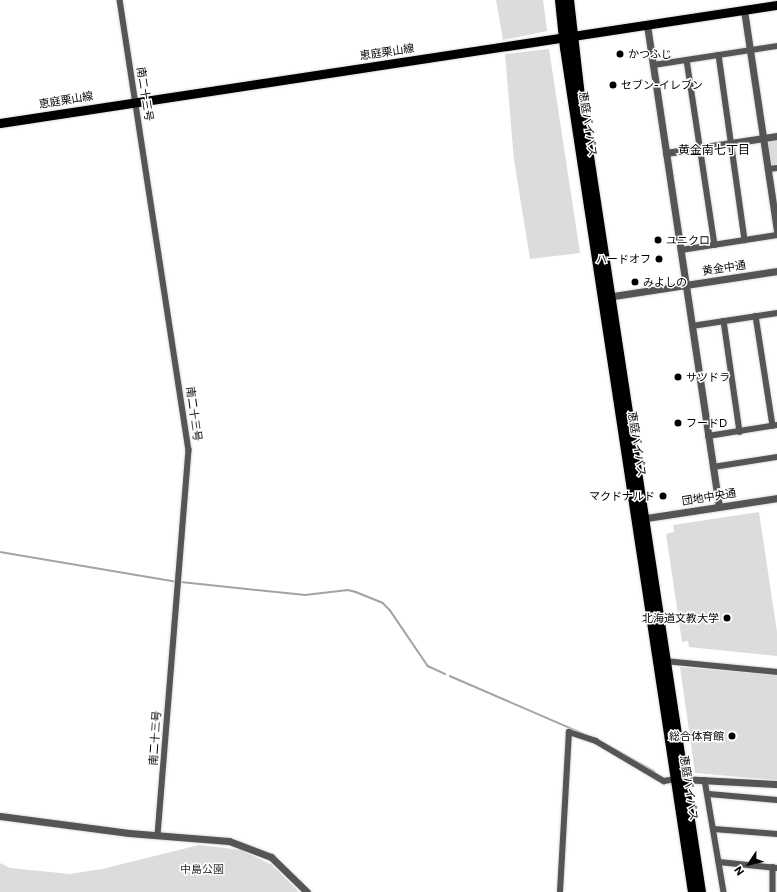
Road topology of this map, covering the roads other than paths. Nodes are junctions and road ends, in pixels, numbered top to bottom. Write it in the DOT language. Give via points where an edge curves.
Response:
graph roads {
  1 [pos="120,0"];
  2 [pos="560,0"];
  3 [pos="569,0"];
  4 [pos="777,5"];
  5 [pos="744,10"];
  6 [pos="647,24"];
  7 [pos="568,38"];
  8 [pos="777,46"];
  9 [pos="750,50"];
  10 [pos="719,55"];
  11 [pos="687,60"];
  12 [pos="653,65"];
  13 [pos="136,102"];
  14 [pos="0,122"];
  15 [pos="777,136"];
  16 [pos="763,138"];
  17 [pos="731,143"];
  18 [pos="700,148"];
  19 [pos="666,153"];
  20 [pos="777,168"];
  21 [pos="768,170"];
  22 [pos="777,232"];
  23 [pos="777,235"];
  24 [pos="746,240"];
  25 [pos="715,245"];
  26 [pos="681,250"];
  27 [pos="777,271"];
  28 [pos="686,285"];
  29 [pos="606,297"];
  30 [pos="777,313"];
  31 [pos="756,316"];
  32 [pos="724,321"];
  33 [pos="692,326"];
  34 [pos="775,426"];
  35 [pos="740,432"];
  36 [pos="708,436"];
  37 [pos="777,457"];
  38 [pos="713,467"];
  39 [pos="777,498"];
  40 [pos="719,507"];
  41 [pos="640,519"];
  42 [pos="665,661"];
  43 [pos="777,672"];
  44 [pos="680,779"];
  45 [pos="705,780"];
  46 [pos="777,784"];
  47 [pos="709,794"];
  48 [pos="777,800"];
  49 [pos="0,816"];
  50 [pos="714,829"];
  51 [pos="777,834"];
  52 [pos="158,835"];
  53 [pos="719,862"];
  54 [pos="775,867"];
  55 [pos="307,892"];
  56 [pos="560,892"];
  57 [pos="693,892"];
  58 [pos="701,892"];
  59 [pos="724,892"];
  60 [pos="773,892"];
  1 -- 13 [label="street, 南二十三号"];
  2 -- 7 [label="highway, 恵庭バイパス"];
  3 -- 7 [label="highway, 恵庭バイパス"];
  4 -- 5 [label="main road, 恵庭栗山線"];
  5 -- 6 [label="main road, 恵庭栗山線"];
  5 -- 9 [label="street"];
  6 -- 7 [label="main road, 恵庭栗山線"];
  6 -- 12 [label="street"];
  7 -- 13 [label="main road, 恵庭栗山線"];
  7 -- 29 [label="highway, 恵庭バイパス"];
  8 -- 9 [label="street"];
  9 -- 10 [label="street"];
  9 -- 16 [label="street"];
  10 -- 11 [label="street"];
  10 -- 17 [label="street"];
  11 -- 12 [label="street"];
  11 -- 18 [label="street"];
  12 -- 19 [label="street"];
  13 -- 14 [label="main road, 恵庭栗山線"];
  13 -- 52 [label="street, 南二十三号" via="189,450"];
  15 -- 16 [label="street"];
  16 -- 17 [label="street"];
  16 -- 21 [label="street"];
  17 -- 18 [label="street"];
  17 -- 24 [label="street"];
  18 -- 19 [label="street"];
  18 -- 25 [label="street"];
  19 -- 26 [label="street"];
  20 -- 21 [label="street"];
  21 -- 22 [label="street"];
  23 -- 24 [label="street"];
  24 -- 25 [label="street"];
  25 -- 26 [label="street"];
  26 -- 28 [label="street"];
  27 -- 28 [label="street, 黄金中通"];
  28 -- 29 [label="street, 黄金中通"];
  28 -- 33 [label="street"];
  29 -- 41 [label="highway, 恵庭バイパス"];
  30 -- 31 [label="street"];
  31 -- 32 [label="street"];
  31 -- 34 [label="street"];
  32 -- 33 [label="street"];
  32 -- 35 [label="street"];
  33 -- 36 [label="street"];
  34 -- 35 [label="street"];
  35 -- 36 [label="street"];
  36 -- 38 [label="street"];
  37 -- 38 [label="street"];
  38 -- 40 [label="street"];
  39 -- 40 [label="street, 団地中央通"];
  40 -- 41 [label="street, 団地中央通"];
  41 -- 42 [label="highway, 恵庭バイパス"];
  41 -- 44 [label="highway, 恵庭バイパス"];
  42 -- 43 [label="street"];
  42 -- 44 [label="highway, 恵庭バイパス"];
  44 -- 45 [label="street"];
  44 -- 56 [label="street" via="664,781 596,741 569,732"];
  44 -- 57 [label="highway, 恵庭バイパス"];
  44 -- 58 [label="highway, 恵庭バイパス"];
  45 -- 46 [label="street"];
  45 -- 47 [label="street"];
  47 -- 48 [label="street"];
  47 -- 50 [label="street"];
  49 -- 52 [label="street"];
  50 -- 51 [label="street"];
  50 -- 53 [label="street"];
  52 -- 55 [label="street" via="213,839 243,845 271,857"];
  53 -- 54 [label="street"];
  53 -- 59 [label="street"];
  54 -- 60 [label="street"];
}
